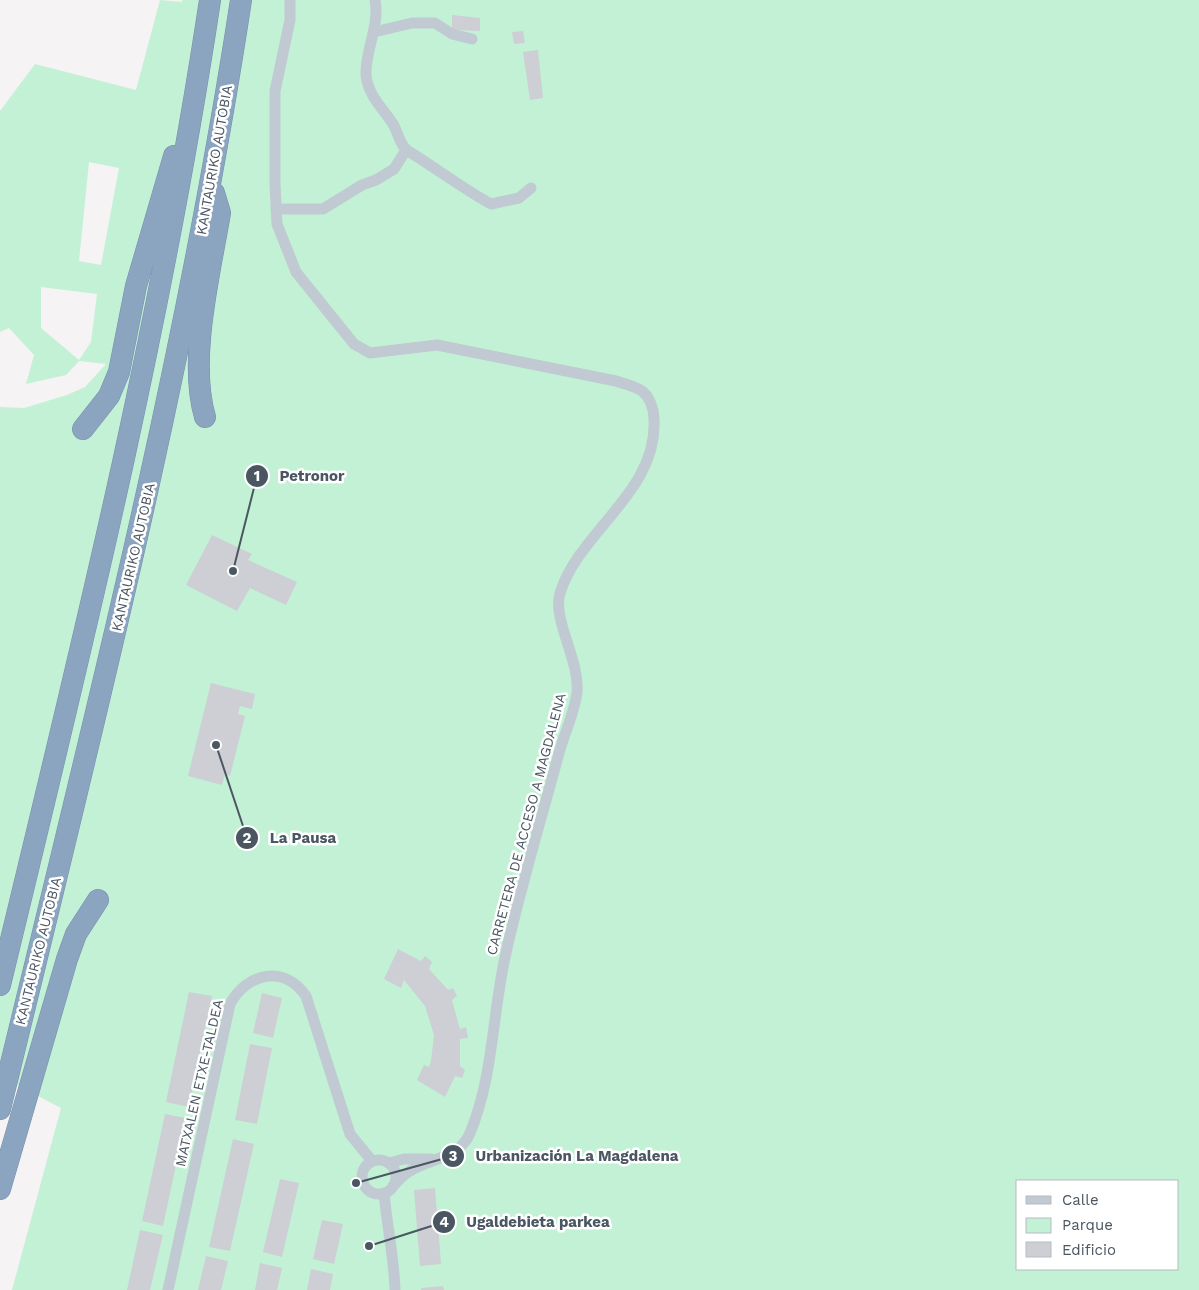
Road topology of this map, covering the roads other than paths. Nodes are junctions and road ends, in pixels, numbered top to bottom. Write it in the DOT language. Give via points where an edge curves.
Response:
graph roads {
  1 [pos="210,0"];
  2 [pos="241,0"];
  3 [pos="290,0"];
  4 [pos="375,0"];
  5 [pos="374,32"];
  6 [pos="472,39"];
  7 [pos="187,134"];
  8 [pos="406,150"];
  9 [pos="211,179"];
  10 [pos="531,188"];
  11 [pos="276,209"];
  12 [pos="205,417"];
  13 [pos="83,429"];
  14 [pos="98,900"];
  15 [pos="0,985"];
  16 [pos="0,1109"];
  17 [pos="433,1160"];
  18 [pos="372,1161"];
  19 [pos="389,1163"];
  20 [pos="0,1189"];
  21 [pos="389,1190"];
  22 [pos="168,1290"];
  23 [pos="394,1290"];
  1 -- 7 [label="highway, KANTAURIKO AUTOBIA"];
  2 -- 9 [label="highway, KANTAURIKO AUTOBIA"];
  3 -- 11 [label="street, CARRETERA DE ACCESO A MAGDALENA" via="290,20 275,91"];
  4 -- 5 [label="street"];
  5 -- 6 [label="street" via="412,23 436,23 452,34"];
  5 -- 8 [label="street" via="366,61 371,93 394,125"];
  7 -- 13 [label="highway" via="171,162 136,286 119,372 109,396"];
  7 -- 15 [label="highway, KANTAURIKO AUTOBIA" via="170,243 111,524"];
  8 -- 10 [label="street" via="491,204 519,198"];
  8 -- 11 [label="street" via="394,169 323,209"];
  9 -- 12 [label="highway" via="220,213 200,344 198,378"];
  9 -- 16 [label="highway, KANTAURIKO AUTOBIA" via="172,382 139,530"];
  11 -- 17 [label="street, CARRETERA DE ACCESO A MAGDALENA" via="277,224 296,272 354,344 370,354 437,345 616,381 643,391 654,408 655,435 636,484 569,571 559,596 562,622 578,673 577,694 506,955 490,1068 470,1136 448,1156"];
  14 -- 20 [label="highway" via="76,934 67,959"];
  17 -- 19 [label="street, CARRETERA DE ACCESO A MAGDALENA" via="404,1159"];
  17 -- 21 [label="street, CARRETERA DE ACCESO A MAGDALENA" via="410,1170"];
  18 -- 19 [label="street"];
  18 -- 21 [label="street" via="361,1174 364,1186 373,1193"];
  18 -- 22 [label="street, MATXALEN ETXE-TALDEA" via="350,1134 306,996 299,986 287,979 262,977 248,982 239,989 230,1004"];
  19 -- 21 [label="street" via="395,1171"];
  21 -- 23 [label="street" via="386,1215 394,1259"];
}
